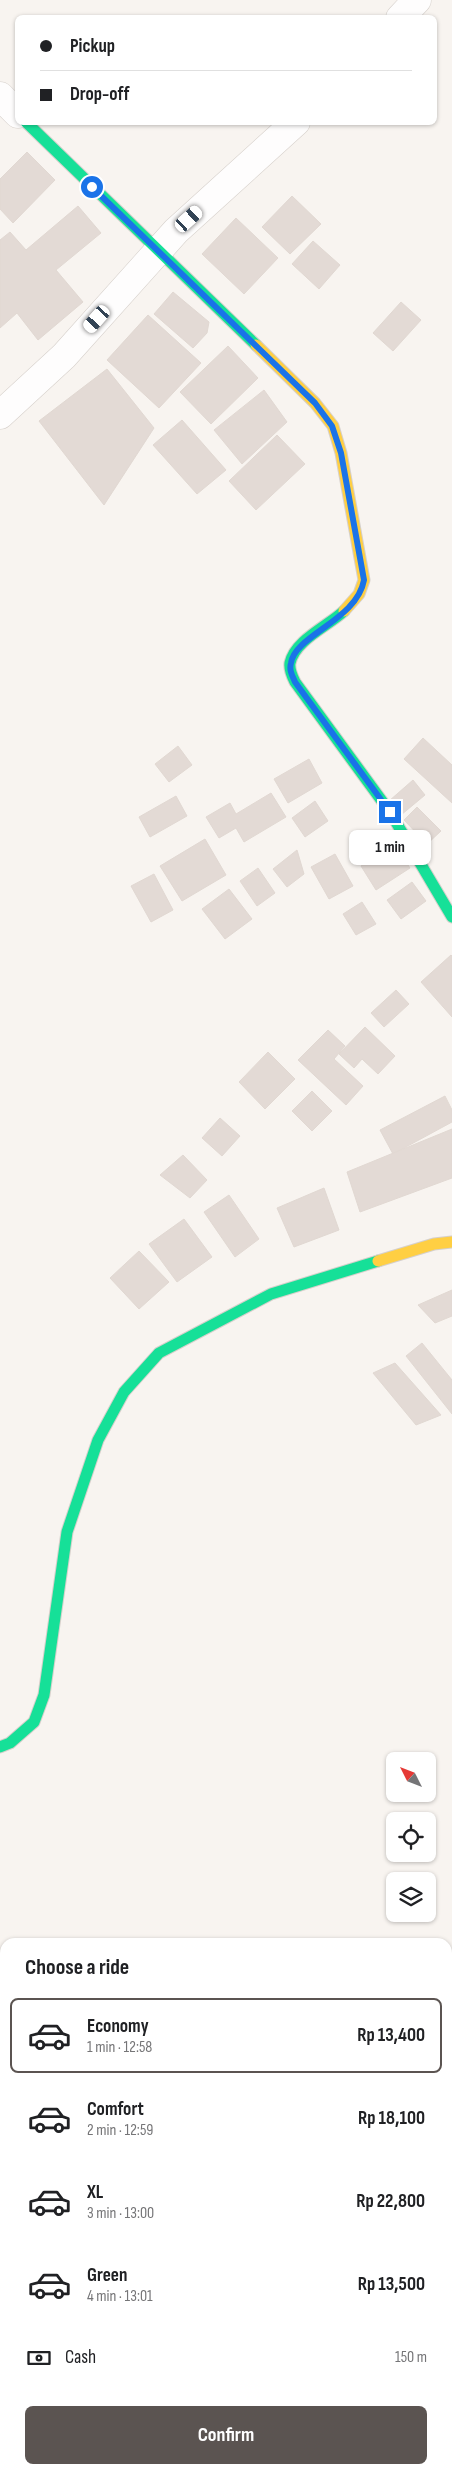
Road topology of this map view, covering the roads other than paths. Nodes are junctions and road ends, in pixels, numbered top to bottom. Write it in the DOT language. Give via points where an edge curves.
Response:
graph roads {
  1 [pos="416,0"];
  2 [pos="403,15"];
  3 [pos="0,96"];
  4 [pos="15,111"];
  5 [pos="29,125"];
  6 [pos="293,125"];
  7 [pos="158,252"];
  8 [pos="0,415"];
  9 [pos="452,916"];
  10 [pos="452,1242"];
  11 [pos="0,1747"];
  1 -- 2 [label="street"];
  3 -- 4 [label="street"];
  5 -- 7 [label="street"];
  6 -- 7 [label="street" via="176,231"];
  7 -- 8 [label="street" via="64,356"];
  7 -- 9 [label="street" via="315,403 332,426 341,453 364,580 362,592 354,603 297,650 290,661 291,672 295,682 390,812"];
  10 -- 11 [label="street" via="434,1244 271,1294 159,1353 124,1392 98,1440 67,1532 44,1695 34,1722 10,1743"];
}
